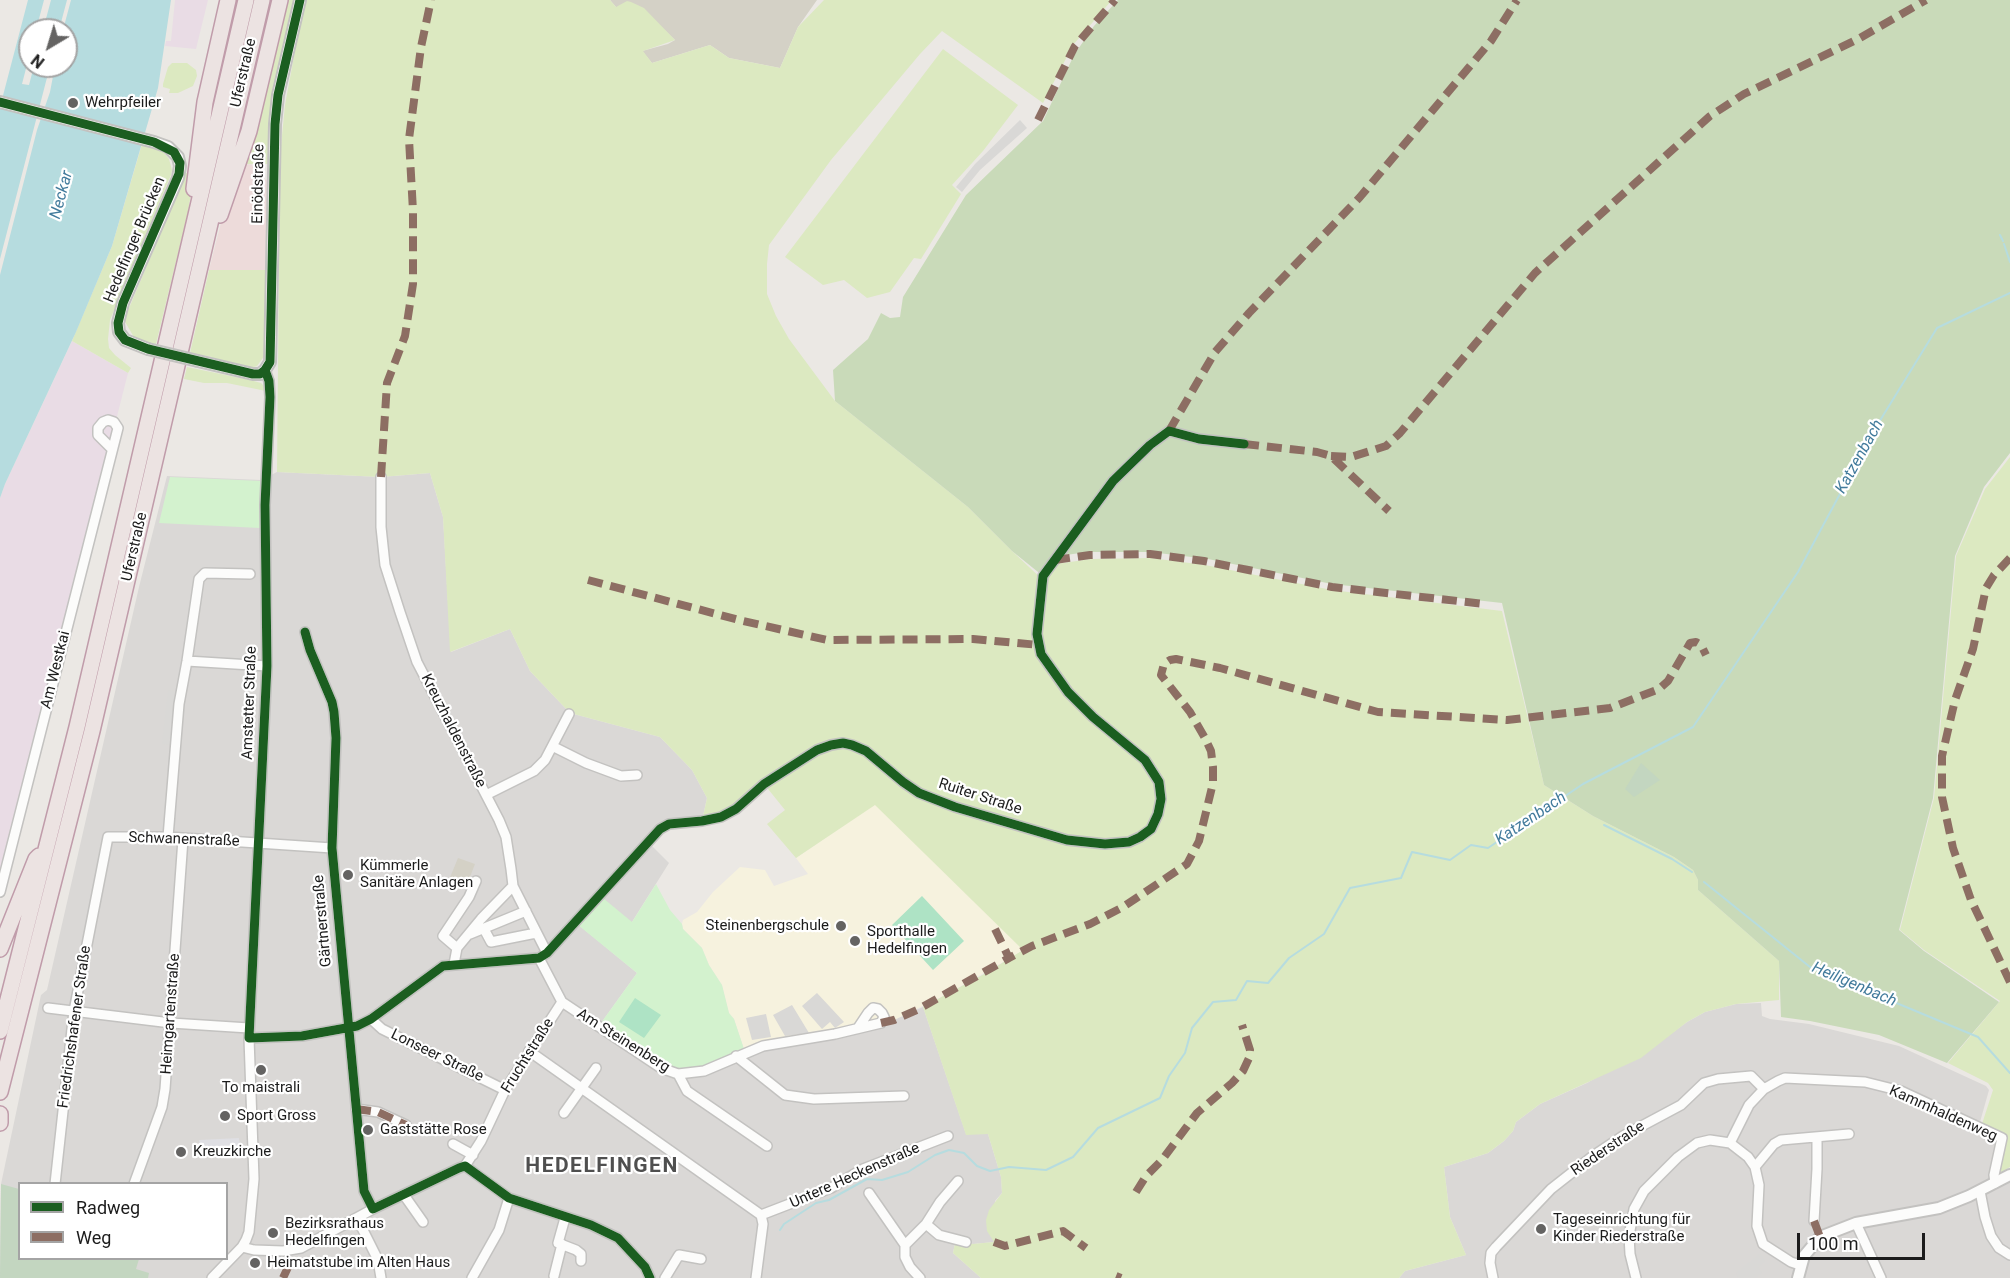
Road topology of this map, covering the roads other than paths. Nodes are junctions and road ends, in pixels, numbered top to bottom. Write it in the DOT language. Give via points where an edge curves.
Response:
graph roads {
  1 [pos="228,0"];
  2 [pos="246,0"];
  3 [pos="262,0"];
  4 [pos="280,0"];
  5 [pos="300,0"];
  6 [pos="0,102"];
  7 [pos="204,246"];
  8 [pos="184,267"];
  9 [pos="265,370"];
  10 [pos="1244,444"];
  11 [pos="112,449"];
  12 [pos="381,477"];
  13 [pos="250,574"];
  14 [pos="305,632"];
  15 [pos="187,661"];
  16 [pos="267,666"];
  17 [pos="569,714"];
  18 [pos="554,747"];
  19 [pos="637,775"];
  20 [pos="486,795"];
  21 [pos="108,837"];
  22 [pos="168,837"];
  23 [pos="183,839"];
  24 [pos="259,843"];
  25 [pos="48,847"];
  26 [pos="332,848"];
  27 [pos="476,881"];
  28 [pos="513,886"];
  29 [pos="0,892"];
  30 [pos="526,911"];
  31 [pos="484,929"];
  32 [pos="536,933"];
  33 [pos="470,934"];
  34 [pos="457,948"];
  35 [pos="0,949"];
  36 [pos="543,955"];
  37 [pos="454,964"];
  38 [pos="562,1002"];
  39 [pos="48,1008"];
  40 [pos="74,1011"];
  41 [pos="371,1019"];
  42 [pos="171,1023"];
  43 [pos="349,1028"];
  44 [pos="858,1028"];
  45 [pos="0,1031"];
  46 [pos="249,1033"];
  47 [pos="529,1052"];
  48 [pos="736,1056"];
  49 [pos="596,1068"];
  50 [pos="678,1074"];
  51 [pos="581,1089"];
  52 [pos="1764,1089"];
  53 [pos="505,1090"];
  54 [pos="0,1092"];
  55 [pos="904,1096"];
  56 [pos="356,1109"];
  57 [pos="564,1113"];
  58 [pos="0,1114"];
  59 [pos="0,1123"];
  60 [pos="406,1125"];
  61 [pos="1849,1134"];
  62 [pos="948,1136"];
  63 [pos="1817,1138"];
  64 [pos="1730,1143"];
  65 [pos="453,1144"];
  66 [pos="767,1146"];
  67 [pos="473,1155"];
  68 [pos="465,1167"];
  69 [pos="1755,1167"];
  70 [pos="2010,1175"];
  71 [pos="958,1181"];
  72 [pos="55,1182"];
  73 [pos="135,1182"];
  74 [pos="1995,1183"];
  75 [pos="1980,1191"];
  76 [pos="868,1193"];
  77 [pos="404,1195"];
  78 [pos="509,1198"];
  79 [pos="373,1209"];
  80 [pos="761,1215"];
  81 [pos="357,1218"];
  82 [pos="565,1218"];
  83 [pos="1814,1221"];
  84 [pos="423,1222"];
  85 [pos="1857,1223"];
  86 [pos="926,1224"];
  87 [pos="966,1242"];
  88 [pos="561,1244"];
  89 [pos="905,1245"];
  90 [pos="242,1247"];
  91 [pos="229,1254"];
  92 [pos="2010,1255"];
  93 [pos="701,1259"];
  94 [pos="225,1260"];
  95 [pos="581,1261"];
  96 [pos="1800,1265"];
  97 [pos="554,1276"];
  98 [pos="212,1278"];
  99 [pos="381,1278"];
  100 [pos="472,1278"];
  101 [pos="650,1278"];
  102 [pos="665,1278"];
  103 [pos="756,1278"];
  104 [pos="920,1278"];
  105 [pos="1493,1278"];
  106 [pos="1636,1278"];
  107 [pos="1798,1278"];
  108 [pos="1881,1278"];
  1 -- 8 [label="highway" via="202,119 194,193 182,246"];
  2 -- 8 [label="highway, Uferstraße"];
  3 -- 7 [label="highway, Uferstraße"];
  4 -- 7 [label="highway" via="247,138 216,230"];
  5 -- 9 [label="street, Einödstraße" via="275,124 270,362"];
  6 -- 9 [label="street, Hedelfinger Brücken, bridge" via="154,142 174,152 180,170 123,303 119,332 125,340 148,349 253,374"];
  7 -- 54 [label="highway, Uferstraße" via="92,731"];
  8 -- 25 [label="highway, Uferstraße"];
  9 -- 16 [label="street, Amstetter Straße" via="270,391 265,505"];
  10 -- 36 [label="street, Ruiter Straße" via="1169,432 1113,481 1043,576 1037,634 1041,654 1068,692 1145,760 1159,782 1158,814 1140,837 1105,844 1067,840 955,807 919,793 866,751 843,743 831,745 764,784 721,817 669,824 660,829"];
  11 -- 29 [label="street, Am Westkai"];
  12 -- 20 [label="street, Kreuzhaldenstraße" via="385,565 403,622 417,662"];
  13 -- 15 [label="street" via="204,573 199,579"];
  14 -- 26 [label="street, Gärtnerstraße" via="334,712"];
  15 -- 16 [label="street"];
  15 -- 22 [label="street" via="175,737"];
  16 -- 24 [label="street, Amstetter Straße"];
  17 -- 18 [label="street"];
  18 -- 19 [label="street" via="621,776"];
  18 -- 20 [label="street" via="534,771"];
  20 -- 28 [label="street, Kreuzhaldenstraße" via="506,837"];
  21 -- 22 [label="street, Schwanenstraße"];
  21 -- 40 [label="street, Friedrichshafener Straße"];
  22 -- 23 [label="street, Schwanenstraße"];
  23 -- 24 [label="street, Schwanenstraße"];
  23 -- 42 [label="street, Heimgartenstraße"];
  24 -- 26 [label="street, Schwanenstraße"];
  24 -- 46 [label="street, Amstetter Straße"];
  25 -- 35 [label="highway" via="36,859"];
  25 -- 45 [label="highway, Uferstraße"];
  26 -- 43 [label="street, Gärtnerstraße"];
  27 -- 34 [label="street" via="443,936"];
  28 -- 30 [label="street, Kreuzhaldenstraße"];
  28 -- 33 [label="street"];
  30 -- 31 [label="street"];
  30 -- 32 [label="street, Fruchtstraße"];
  31 -- 32 [label="street" via="491,942"];
  31 -- 33 [label="street"];
  32 -- 36 [label="street, Fruchtstraße"];
  33 -- 34 [label="street"];
  34 -- 37 [label="street"];
  36 -- 37 [label="street"];
  36 -- 38 [label="street, Fruchtstraße"];
  37 -- 41 [label="street" via="436,970"];
  38 -- 47 [label="street, Fruchtstraße"];
  38 -- 50 [label="street, Am Steinenberg" via="655,1064"];
  39 -- 40 [label="street"];
  40 -- 42 [label="street"];
  40 -- 72 [label="street, Friedrichshafener Straße"];
  41 -- 43 [label="street"];
  41 -- 53 [label="street, Lonseer Straße" via="382,1029"];
  42 -- 46 [label="street"];
  42 -- 73 [label="street, Heimgartenstraße" via="162,1107"];
  43 -- 46 [label="street" via="290,1037"];
  43 -- 56 [label="street, Gärtnerstraße"];
  44 -- 48 [label="street, Am Steinenberg" via="763,1046"];
  46 -- 90 [label="street, Amstetter Straße" via="254,1179 249,1232"];
  47 -- 51 [label="street"];
  47 -- 53 [label="street, Fruchtstraße"];
  48 -- 50 [label="street, Am Steinenberg" via="704,1071"];
  48 -- 55 [label="street" via="785,1095 814,1099"];
  49 -- 51 [label="street"];
  50 -- 66 [label="street" via="687,1091"];
  51 -- 57 [label="street"];
  51 -- 80 [label="street"];
  52 -- 64 [label="street, Kammhaldenweg" via="1749,1105"];
  52 -- 74 [label="street, Kammhaldenweg" via="1785,1078 1865,1082 1900,1091 2002,1138"];
  52 -- 105 [label="street, Riederstraße" via="1750,1076 1704,1083 1680,1105 1593,1156 1551,1189 1491,1253"];
  53 -- 67 [label="street, Fruchtstraße"];
  56 -- 60 [label="street" via="378,1112"];
  56 -- 79 [label="street, Gärtnerstraße" via="364,1191"];
  58 -- 59 [label="highway"];
  61 -- 63 [label="street"];
  62 -- 80 [label="street, Untere Heckenstraße"];
  63 -- 69 [label="street" via="1781,1140"];
  63 -- 83 [label="street"];
  64 -- 69 [label="street"];
  64 -- 106 [label="street" via="1697,1143 1644,1191 1634,1209 1629,1236"];
  65 -- 67 [label="street"];
  67 -- 68 [label="street, Fruchtstraße"];
  68 -- 77 [label="street"];
  68 -- 78 [label="street"];
  69 -- 96 [label="street" via="1759,1185 1757,1226 1763,1244"];
  70 -- 74 [label="street"];
  71 -- 86 [label="street"];
  74 -- 75 [label="street"];
  75 -- 85 [label="street" via="1939,1208"];
  75 -- 92 [label="street" via="1991,1236"];
  76 -- 89 [label="street"];
  77 -- 79 [label="street"];
  77 -- 84 [label="street"];
  78 -- 82 [label="street"];
  78 -- 100 [label="street" via="499,1230"];
  79 -- 81 [label="street"];
  80 -- 103 [label="street"];
  81 -- 90 [label="street" via="301,1248 283,1251"];
  81 -- 99 [label="street" via="378,1260"];
  82 -- 88 [label="street" via="558,1243"];
  82 -- 101 [label="street" via="618,1238"];
  85 -- 96 [label="street" via="1820,1237"];
  85 -- 108 [label="street"];
  86 -- 87 [label="street" via="939,1234"];
  86 -- 89 [label="street"];
  88 -- 95 [label="street" via="581,1254"];
  88 -- 97 [label="street"];
  89 -- 104 [label="street" via="905,1257"];
  90 -- 91 [label="street"];
  93 -- 102 [label="street" via="679,1255"];
  94 -- 98 [label="street"];
  96 -- 107 [label="street"];
}
